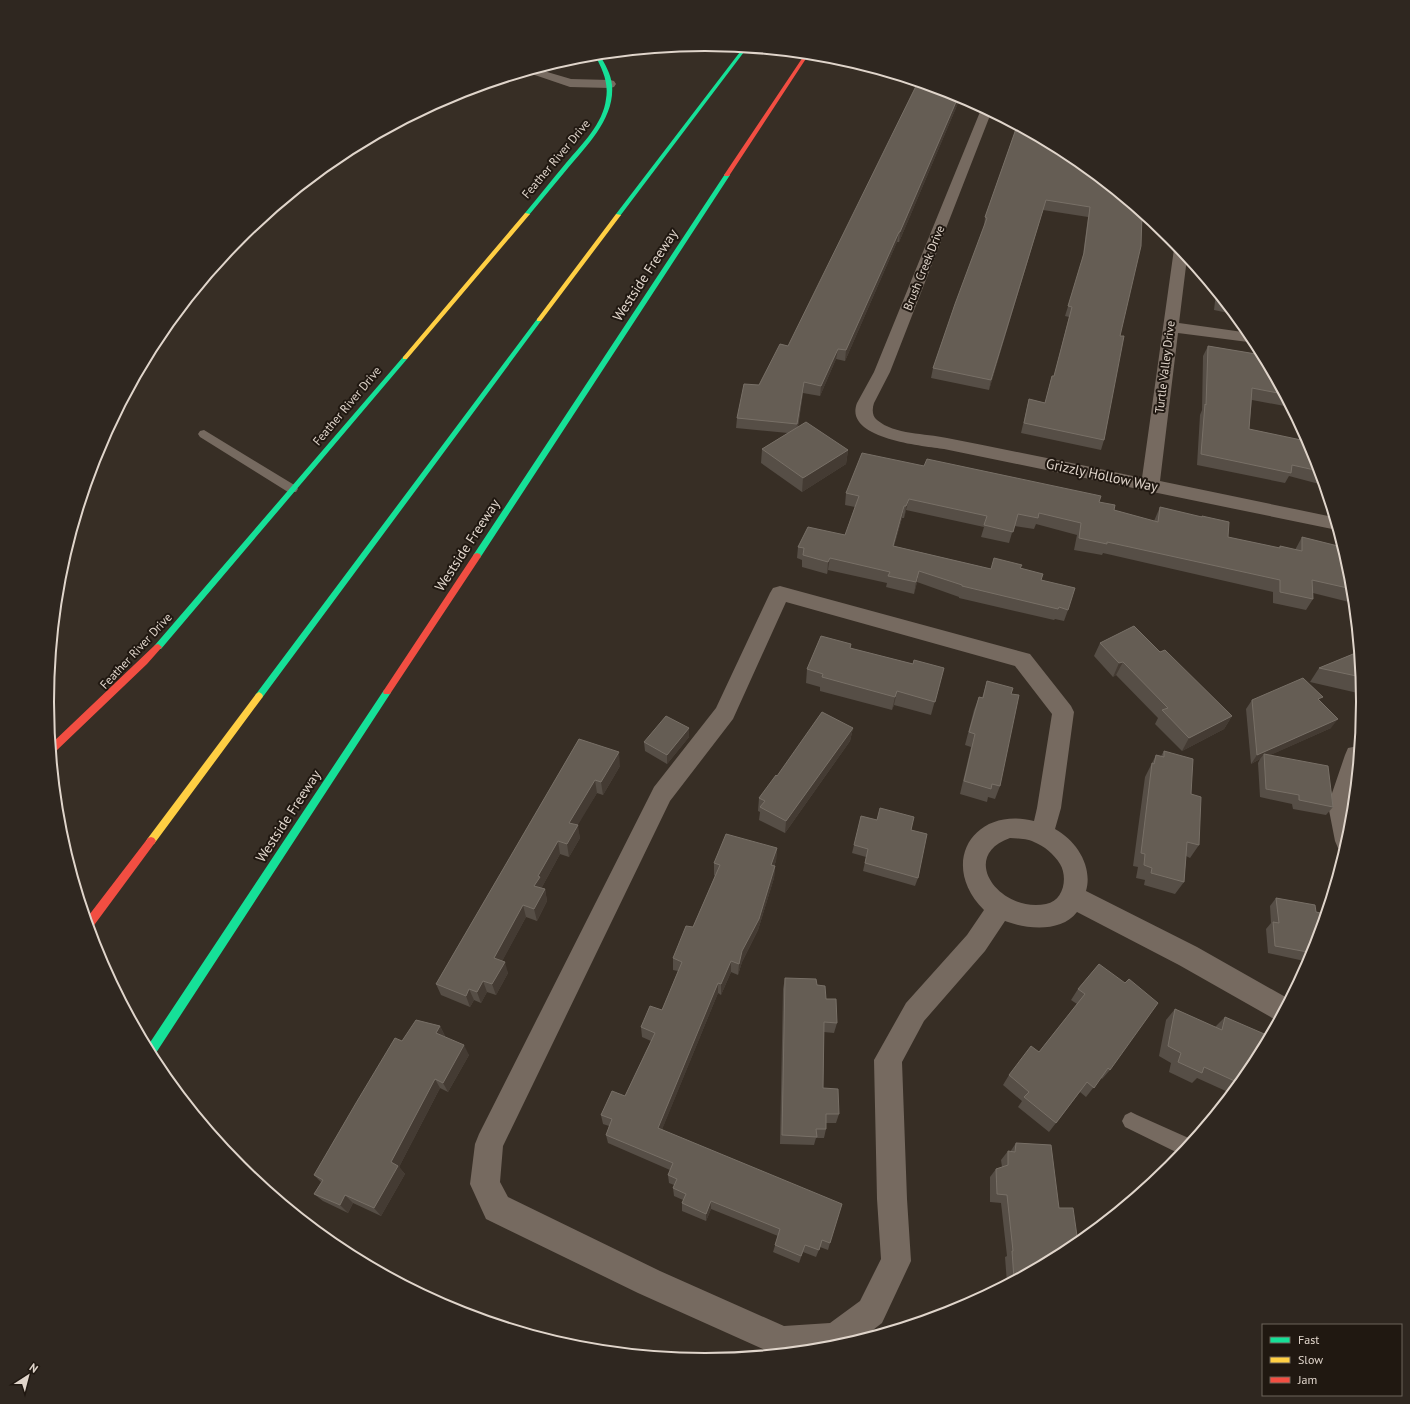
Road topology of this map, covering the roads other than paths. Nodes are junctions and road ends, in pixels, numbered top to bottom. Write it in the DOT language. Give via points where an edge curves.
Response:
graph roads {
  1 [pos="742,52"];
  2 [pos="804,59"];
  3 [pos="600,60"];
  4 [pos="537,73"];
  5 [pos="610,84"];
  6 [pos="984,114"];
  7 [pos="1180,258"];
  8 [pos="1170,327"];
  9 [pos="1244,338"];
  10 [pos="870,424"];
  11 [pos="204,434"];
  12 [pos="1150,485"];
  13 [pos="292,488"];
  14 [pos="1331,523"];
  15 [pos="55,746"];
  16 [pos="1353,766"];
  17 [pos="1344,824"];
  18 [pos="1042,834"];
  19 [pos="1073,897"];
  20 [pos="1000,907"];
  21 [pos="92,919"];
  22 [pos="1280,1008"];
  23 [pos="153,1047"];
  24 [pos="1131,1120"];
  25 [pos="1182,1144"];
  26 [pos="836,1339"];
  27 [pos="831,1340"];
  1 -- 21 [label="main road"];
  2 -- 23 [label="main road, Westside Freeway"];
  3 -- 5 [label="main road, Feather River Drive" via="607,70"];
  4 -- 5 [label="street" via="570,83"];
  5 -- 13 [label="main road, Feather River Drive" via="606,112 590,138"];
  6 -- 10 [label="street, Brush Creek Drive" via="882,372 864,409 865,417"];
  7 -- 8 [label="street, Turtle Valley Drive"];
  8 -- 9 [label="street"];
  8 -- 12 [label="street, Turtle Valley Drive"];
  10 -- 12 [label="street, Grizzly Hollow Way" via="885,433"];
  11 -- 13 [label="lane"];
  12 -- 14 [label="street, Grizzly Hollow Way"];
  13 -- 15 [label="main road, Feather River Drive" via="144,662"];
  16 -- 17 [label="street" via="1340,805"];
  18 -- 19 [label="street" via="1068,854 1075,869 1077,883"];
  18 -- 20 [label="street" via="1010,828 995,833 983,841 976,853 974,867 978,882 986,896"];
  18 -- 27 [label="street" via="1063,712 1022,660 780,593 725,713 662,794 489,1144 485,1184 497,1208 649,1282 783,1342"];
  19 -- 20 [label="street" via="1064,908 1045,916 1016,915"];
  19 -- 22 [label="street" via="1188,956"];
  20 -- 26 [label="street" via="976,943 915,1012 888,1060 896,1261 871,1312"];
  24 -- 25 [label="lane"];
}
